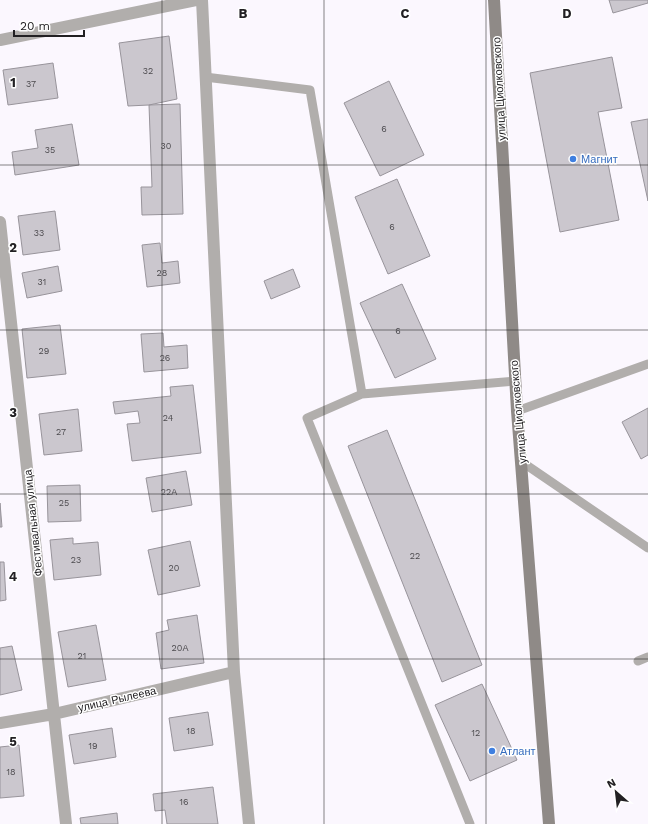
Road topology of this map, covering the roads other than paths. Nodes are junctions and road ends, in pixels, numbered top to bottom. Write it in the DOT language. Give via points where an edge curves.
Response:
graph roads {
  1 [pos="196,0"];
  2 [pos="202,0"];
  3 [pos="494,0"];
  4 [pos="0,40"];
  5 [pos="205,77"];
  6 [pos="0,222"];
  7 [pos="648,364"];
  8 [pos="515,381"];
  9 [pos="362,394"];
  10 [pos="517,411"];
  11 [pos="522,462"];
  12 [pos="648,548"];
  13 [pos="648,657"];
  14 [pos="638,661"];
  15 [pos="234,672"];
  16 [pos="54,714"];
  17 [pos="0,723"];
  18 [pos="66,824"];
  19 [pos="249,824"];
  20 [pos="470,824"];
  21 [pos="549,824"];
  1 -- 4 [label="street"];
  2 -- 5 [label="street"];
  3 -- 8 [label="street, улица Циолковского"];
  5 -- 9 [label="lane" via="310,90"];
  5 -- 15 [label="street"];
  6 -- 16 [label="street, Фестивальная улица"];
  7 -- 10 [label="lane"];
  8 -- 9 [label="lane"];
  8 -- 10 [label="street, улица Циолковского"];
  9 -- 20 [label="lane" via="307,418"];
  10 -- 11 [label="street, улица Циолковского"];
  11 -- 12 [label="lane"];
  11 -- 21 [label="street, улица Циолковского"];
  13 -- 14 [label="lane"];
  15 -- 16 [label="street, улица Рылеева"];
  15 -- 19 [label="street"];
  16 -- 17 [label="street, улица Рылеева"];
  16 -- 18 [label="street, Фестивальная улица"];
}
